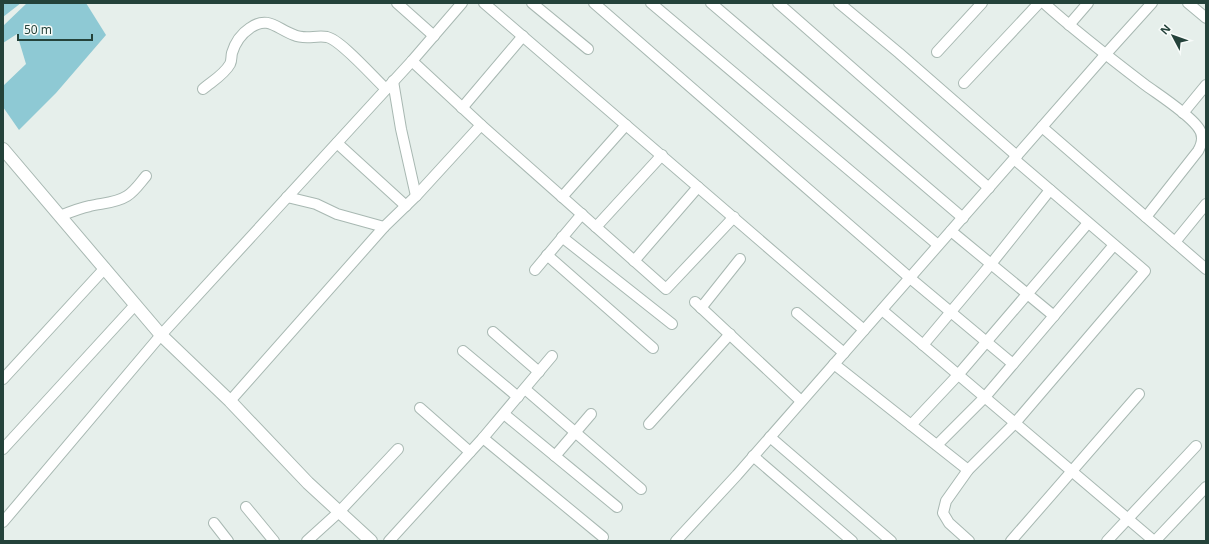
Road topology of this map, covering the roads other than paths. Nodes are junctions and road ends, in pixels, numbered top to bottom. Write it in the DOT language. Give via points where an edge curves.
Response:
graph roads {
  1 [pos="397,3"];
  2 [pos="462,3"];
  3 [pos="484,3"];
  4 [pos="532,3"];
  5 [pos="594,3"];
  6 [pos="651,3"];
  7 [pos="711,3"];
  8 [pos="778,3"];
  9 [pos="839,3"];
  10 [pos="982,3"];
  11 [pos="1038,3"];
  12 [pos="1044,3"];
  13 [pos="1088,3"];
  14 [pos="1152,3"];
  15 [pos="1188,3"];
  16 [pos="1206,18"];
  17 [pos="1069,25"];
  18 [pos="434,36"];
  19 [pos="523,36"];
  20 [pos="588,49"];
  21 [pos="937,52"];
  22 [pos="1105,54"];
  23 [pos="412,60"];
  24 [pos="393,82"];
  25 [pos="964,82"];
  26 [pos="1206,85"];
  27 [pos="203,89"];
  28 [pos="386,89"];
  29 [pos="462,108"];
  30 [pos="1183,113"];
  31 [pos="481,125"];
  32 [pos="626,125"];
  33 [pos="1042,127"];
  34 [pos="336,143"];
  35 [pos="3,149"];
  36 [pos="662,155"];
  37 [pos="1015,158"];
  38 [pos="146,176"];
  39 [pos="698,187"];
  40 [pos="988,188"];
  41 [pos="1050,190"];
  42 [pos="416,196"];
  43 [pos="287,197"];
  44 [pos="562,197"];
  45 [pos="1206,204"];
  46 [pos="406,206"];
  47 [pos="582,214"];
  48 [pos="60,216"];
  49 [pos="734,217"];
  50 [pos="1146,217"];
  51 [pos="963,218"];
  52 [pos="1088,223"];
  53 [pos="384,227"];
  54 [pos="596,227"];
  55 [pos="951,231"];
  56 [pos="562,237"];
  57 [pos="1175,242"];
  58 [pos="938,245"];
  59 [pos="1114,245"];
  60 [pos="547,255"];
  61 [pos="740,259"];
  62 [pos="634,261"];
  63 [pos="991,264"];
  64 [pos="1205,267"];
  65 [pos="105,268"];
  66 [pos="535,270"];
  67 [pos="910,278"];
  68 [pos="1027,294"];
  69 [pos="135,306"];
  70 [pos="882,310"];
  71 [pos="950,312"];
  72 [pos="797,313"];
  73 [pos="1054,316"];
  74 [pos="672,324"];
  75 [pos="864,330"];
  76 [pos="493,332"];
  77 [pos="730,334"];
  78 [pos="161,335"];
  79 [pos="986,342"];
  80 [pos="924,345"];
  81 [pos="653,348"];
  82 [pos="463,351"];
  83 [pos="844,353"];
  84 [pos="552,356"];
  85 [pos="834,364"];
  86 [pos="1013,364"];
  87 [pos="539,372"];
  88 [pos="958,375"];
  89 [pos="3,380"];
  90 [pos="521,393"];
  91 [pos="1139,394"];
  92 [pos="985,397"];
  93 [pos="230,401"];
  94 [pos="801,401"];
  95 [pos="420,408"];
  96 [pos="504,414"];
  97 [pos="590,414"];
  98 [pos="1016,423"];
  99 [pos="649,424"];
  100 [pos="911,425"];
  101 [pos="575,432"];
  102 [pos="770,437"];
  103 [pos="483,438"];
  104 [pos="937,445"];
  105 [pos="1196,446"];
  106 [pos="398,448"];
  107 [pos="3,449"];
  108 [pos="470,452"];
  109 [pos="555,456"];
  110 [pos="754,456"];
  111 [pos="968,470"];
  112 [pos="1071,471"];
  113 [pos="1206,487"];
  114 [pos="641,489"];
  115 [pos="246,507"];
  116 [pos="617,507"];
  117 [pos="339,512"];
  118 [pos="1127,519"];
  119 [pos="3,522"];
  120 [pos="214,524"];
  121 [pos="603,537"];
  122 [pos="228,541"];
  123 [pos="274,541"];
  124 [pos="307,541"];
  125 [pos="371,541"];
  126 [pos="389,541"];
  127 [pos="676,541"];
  128 [pos="852,541"];
  129 [pos="891,541"];
  130 [pos="969,541"];
  131 [pos="1011,541"];
  132 [pos="1107,541"];
  133 [pos="1155,541"];
  1 -- 18 [label="street"];
  2 -- 18 [label="street"];
  3 -- 19 [label="street"];
  4 -- 20 [label="street"];
  5 -- 67 [label="street"];
  6 -- 58 [label="street"];
  7 -- 51 [label="street"];
  8 -- 40 [label="street"];
  9 -- 37 [label="street" via="899,53"];
  10 -- 21 [label="street"];
  11 -- 25 [label="street"];
  12 -- 17 [label="street"];
  13 -- 17 [label="street"];
  14 -- 22 [label="street"];
  15 -- 16 [label="street"];
  17 -- 22 [label="street"];
  18 -- 23 [label="street"];
  19 -- 29 [label="street"];
  19 -- 32 [label="street"];
  22 -- 30 [label="street"];
  22 -- 33 [label="street"];
  23 -- 24 [label="street"];
  23 -- 29 [label="street"];
  24 -- 28 [label="street"];
  24 -- 42 [label="street"];
  26 -- 30 [label="street"];
  27 -- 28 [label="street" via="229,66 237,41 243,34 259,23 267,23 296,36 322,36 334,40"];
  28 -- 34 [label="street"];
  29 -- 31 [label="street"];
  30 -- 50 [label="street" via="1197,126 1203,142"];
  31 -- 42 [label="street"];
  31 -- 44 [label="street"];
  32 -- 36 [label="street"];
  32 -- 44 [label="street"];
  33 -- 37 [label="street"];
  33 -- 50 [label="street"];
  34 -- 43 [label="street"];
  34 -- 46 [label="street"];
  35 -- 48 [label="street"];
  36 -- 39 [label="street"];
  36 -- 54 [label="street"];
  37 -- 40 [label="street"];
  37 -- 41 [label="street"];
  38 -- 48 [label="street" via="127,196 73,210"];
  39 -- 49 [label="street"];
  39 -- 62 [label="street"];
  40 -- 51 [label="street"];
  41 -- 52 [label="street"];
  41 -- 63 [label="street"];
  42 -- 46 [label="street"];
  43 -- 53 [label="street"];
  43 -- 78 [label="street"];
  44 -- 47 [label="street"];
  45 -- 57 [label="street"];
  46 -- 53 [label="street"];
  47 -- 54 [label="street"];
  47 -- 56 [label="street"];
  48 -- 65 [label="street"];
  49 -- 62 [label="street" via="666,289"];
  49 -- 75 [label="street"];
  50 -- 57 [label="street"];
  51 -- 55 [label="street"];
  52 -- 59 [label="street"];
  52 -- 68 [label="street"];
  53 -- 93 [label="street"];
  54 -- 62 [label="street"];
  55 -- 58 [label="street"];
  55 -- 63 [label="street"];
  56 -- 60 [label="street"];
  56 -- 74 [label="street"];
  57 -- 64 [label="street"];
  58 -- 67 [label="street"];
  59 -- 73 [label="street"];
  59 -- 98 [label="street" via="1145,271"];
  60 -- 66 [label="street"];
  60 -- 81 [label="street"];
  61 -- 77 [label="street" via="698,305"];
  63 -- 68 [label="street"];
  63 -- 71 [label="street"];
  65 -- 69 [label="street"];
  65 -- 89 [label="street"];
  67 -- 70 [label="street"];
  67 -- 71 [label="street"];
  68 -- 73 [label="street"];
  68 -- 79 [label="street"];
  69 -- 78 [label="street"];
  69 -- 107 [label="street"];
  70 -- 75 [label="street"];
  70 -- 80 [label="street"];
  71 -- 79 [label="street"];
  71 -- 80 [label="street"];
  72 -- 83 [label="street"];
  73 -- 86 [label="street"];
  75 -- 83 [label="street"];
  76 -- 87 [label="street"];
  77 -- 94 [label="street"];
  77 -- 99 [label="street"];
  78 -- 93 [label="street"];
  78 -- 119 [label="street"];
  79 -- 86 [label="street"];
  79 -- 88 [label="street"];
  80 -- 88 [label="street"];
  82 -- 90 [label="street"];
  83 -- 85 [label="street"];
  84 -- 87 [label="street"];
  85 -- 94 [label="street"];
  85 -- 100 [label="street"];
  86 -- 92 [label="street"];
  87 -- 90 [label="street"];
  88 -- 92 [label="street"];
  88 -- 100 [label="street"];
  90 -- 96 [label="street"];
  90 -- 101 [label="street"];
  91 -- 112 [label="street"];
  92 -- 98 [label="street"];
  92 -- 104 [label="street"];
  93 -- 117 [label="street"];
  94 -- 102 [label="street"];
  95 -- 108 [label="street"];
  96 -- 103 [label="street"];
  96 -- 109 [label="street"];
  97 -- 101 [label="street"];
  98 -- 111 [label="street"];
  98 -- 112 [label="street"];
  100 -- 104 [label="street"];
  101 -- 109 [label="street"];
  101 -- 114 [label="street"];
  102 -- 110 [label="street"];
  102 -- 129 [label="street"];
  103 -- 108 [label="street"];
  103 -- 121 [label="street"];
  104 -- 111 [label="street"];
  105 -- 118 [label="street"];
  106 -- 117 [label="street"];
  108 -- 126 [label="street"];
  109 -- 116 [label="street"];
  110 -- 127 [label="street"];
  110 -- 128 [label="street"];
  111 -- 130 [label="street" via="946,501 943,513"];
  112 -- 118 [label="street"];
  112 -- 131 [label="street"];
  113 -- 133 [label="street"];
  115 -- 123 [label="street"];
  117 -- 124 [label="street"];
  117 -- 125 [label="street"];
  118 -- 132 [label="street"];
  118 -- 133 [label="street"];
  120 -- 122 [label="street"];
}
